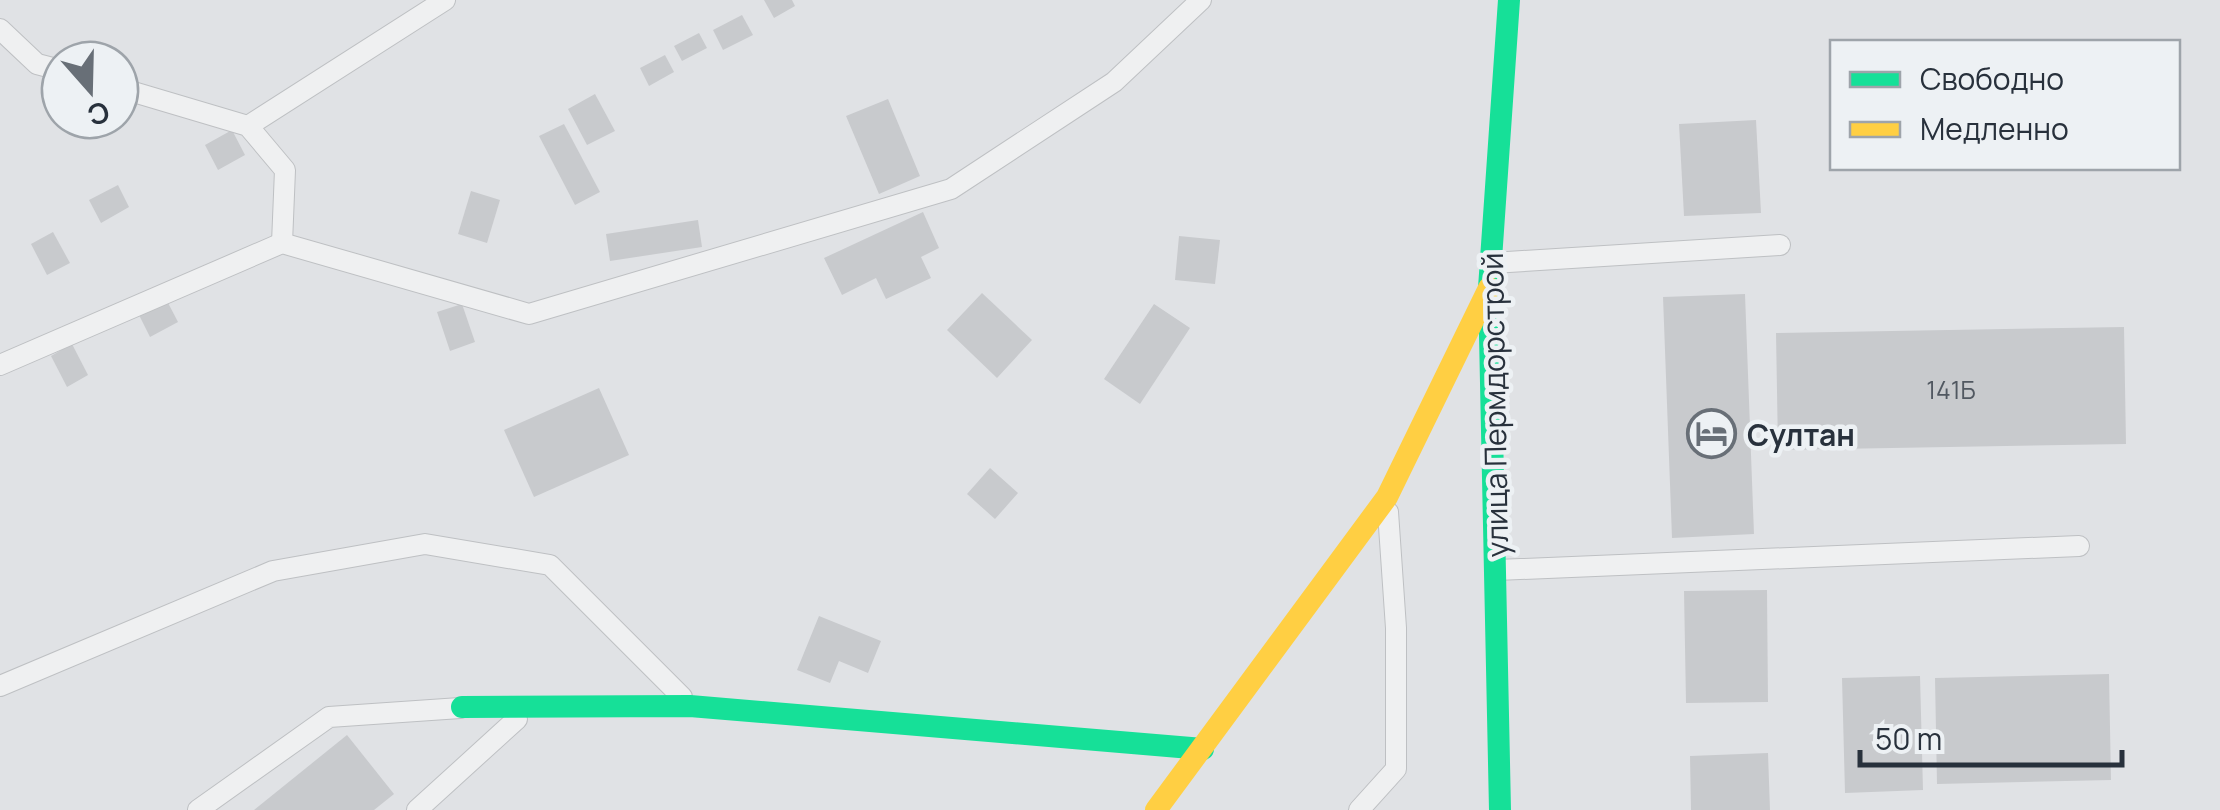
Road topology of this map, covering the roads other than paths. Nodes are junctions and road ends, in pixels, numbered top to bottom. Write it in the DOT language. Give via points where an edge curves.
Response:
graph roads {
  1 [pos="446,0"];
  2 [pos="1201,0"];
  3 [pos="1509,0"];
  4 [pos="0,29"];
  5 [pos="40,65"];
  6 [pos="140,94"];
  7 [pos="248,126"];
  8 [pos="282,243"];
  9 [pos="1780,245"];
  10 [pos="1490,263"];
  11 [pos="1489,288"];
  12 [pos="0,366"];
  13 [pos="1387,497"];
  14 [pos="2079,546"];
  15 [pos="1495,570"];
  16 [pos="0,686"];
  17 [pos="690,706"];
  18 [pos="530,707"];
  19 [pos="462,708"];
  20 [pos="1203,748"];
  21 [pos="198,810"];
  22 [pos="417,810"];
  23 [pos="1156,810"];
  24 [pos="1359,810"];
  25 [pos="1500,810"];
  1 -- 7 [label="lane"];
  2 -- 8 [label="lane" via="1114,82 951,189 529,314"];
  3 -- 10 [label="street, улица Пермдорстрой"];
  4 -- 5 [label="lane"];
  6 -- 7 [label="lane"];
  7 -- 8 [label="lane" via="286,170"];
  8 -- 12 [label="lane"];
  9 -- 10 [label="lane"];
  10 -- 11 [label="street, улица Пермдорстрой"];
  11 -- 13 [label="street"];
  11 -- 15 [label="street, улица Пермдорстрой"];
  13 -- 20 [label="street"];
  13 -- 24 [label="lane" via="1396,769"];
  14 -- 15 [label="lane"];
  15 -- 25 [label="street, улица Пермдорстрой"];
  16 -- 17 [label="lane" via="273,571 425,544 550,565"];
  17 -- 18 [label="street"];
  17 -- 20 [label="street"];
  18 -- 19 [label="street"];
  18 -- 22 [label="lane"];
  19 -- 21 [label="lane" via="329,717"];
  20 -- 23 [label="street"];
}
